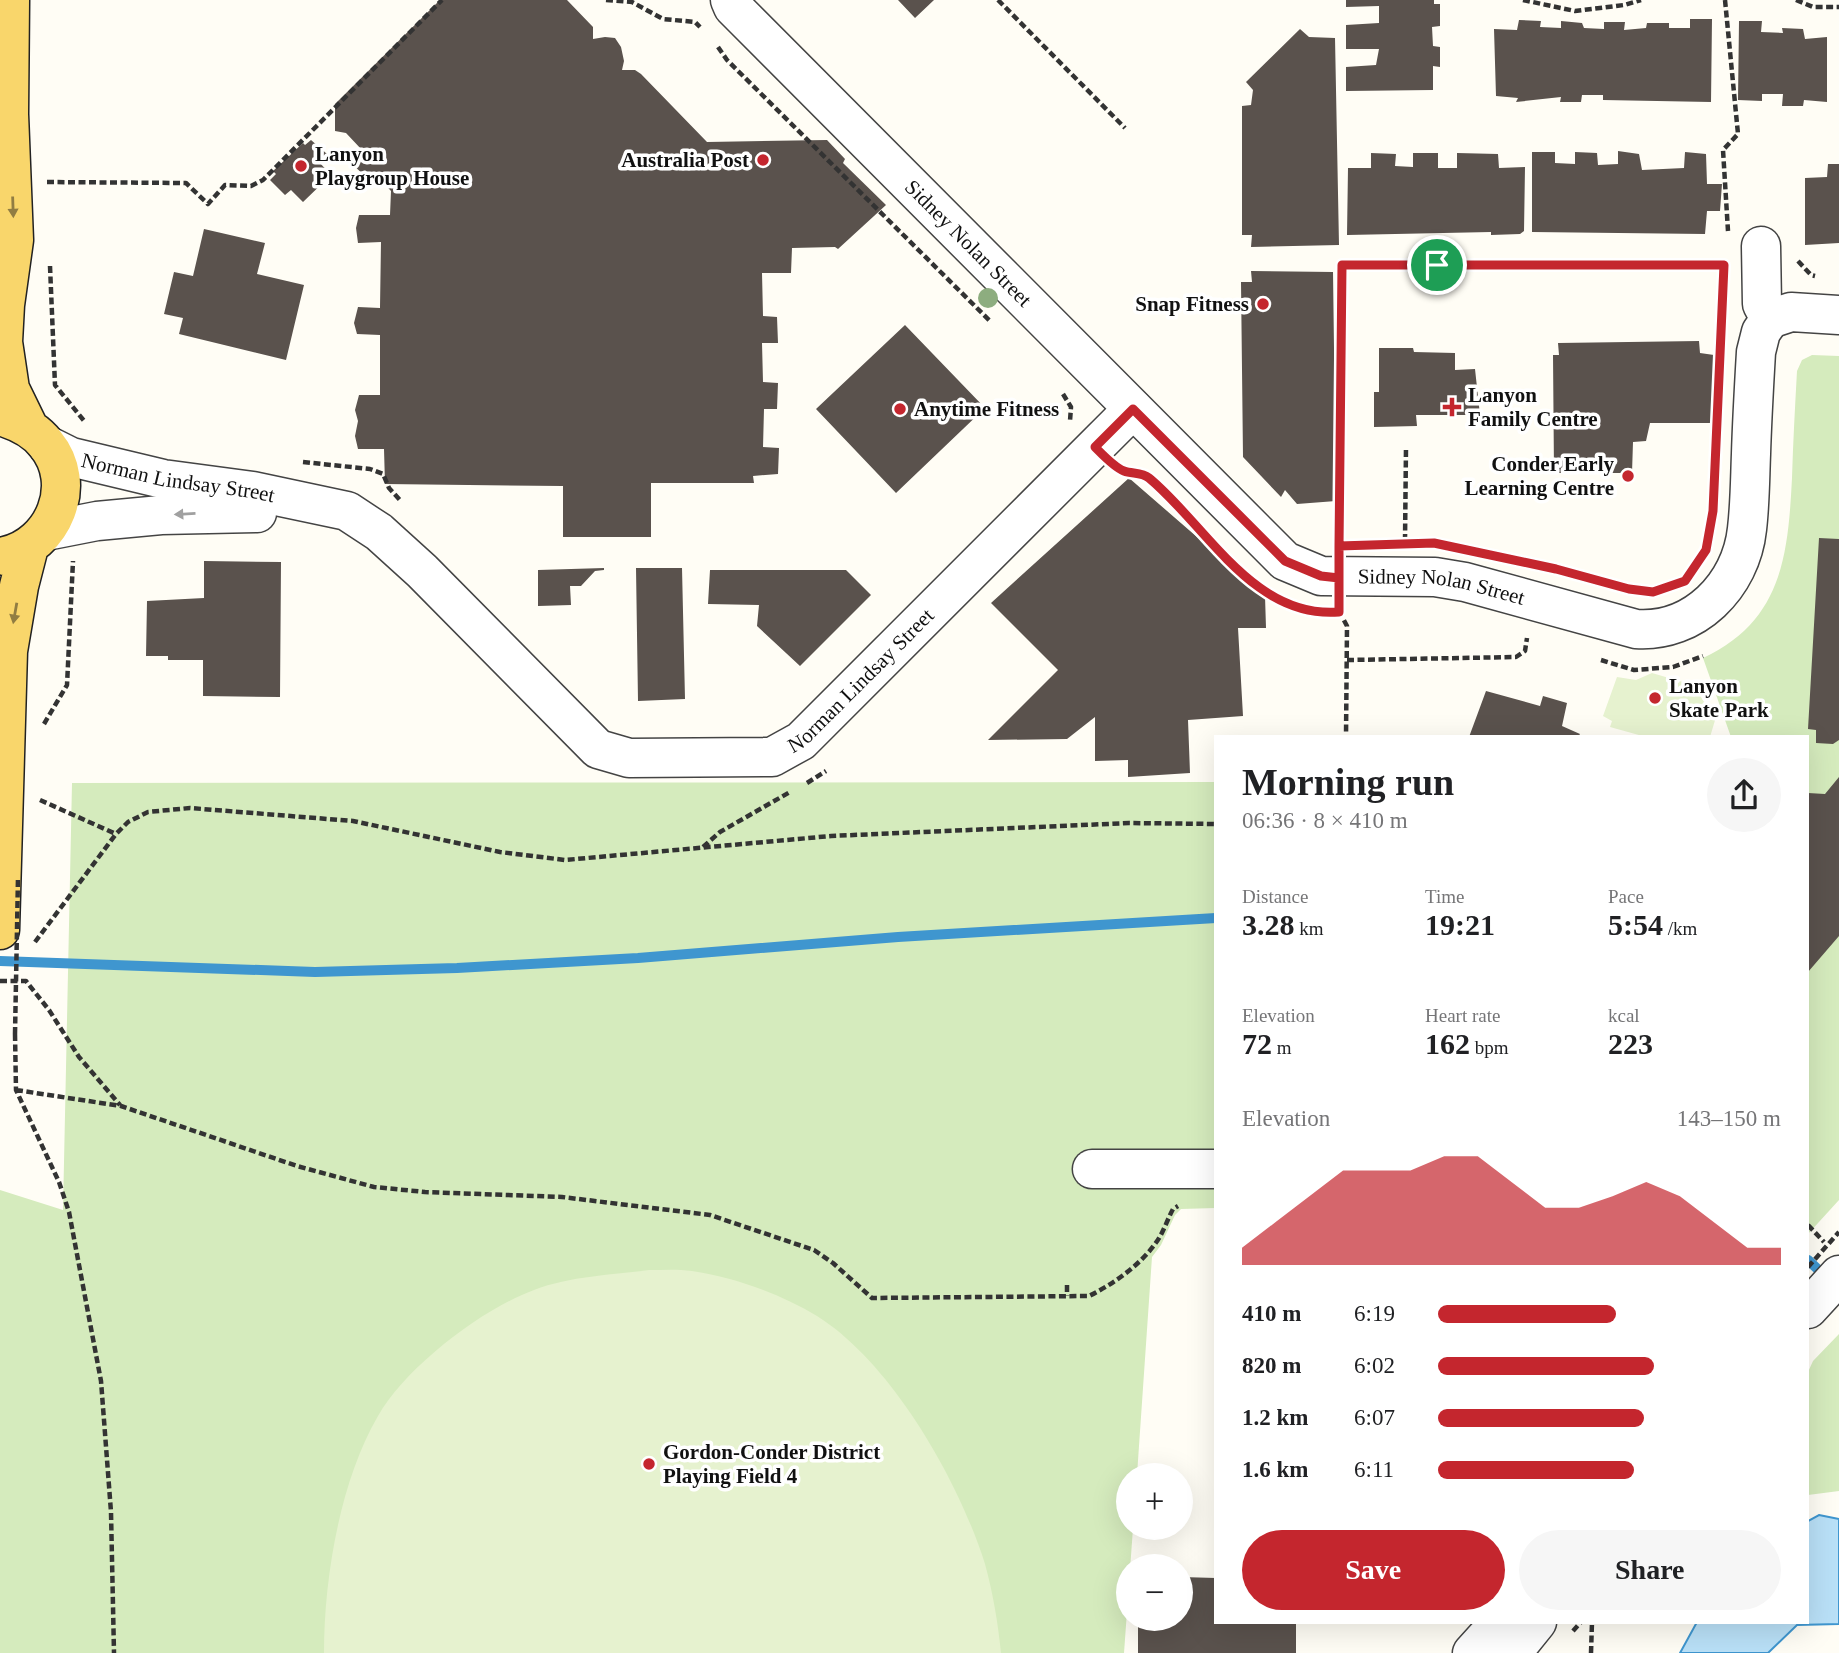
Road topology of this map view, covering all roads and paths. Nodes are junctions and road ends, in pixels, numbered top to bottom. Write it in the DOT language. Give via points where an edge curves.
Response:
graph roads {
  1 [pos="10,0"];
  2 [pos="442,0"];
  3 [pos="606,0"];
  4 [pos="730,0"];
  5 [pos="998,0"];
  6 [pos="1523,0"];
  7 [pos="1641,0"];
  8 [pos="1725,0"];
  9 [pos="1796,0"];
  10 [pos="1839,7"];
  11 [pos="702,29"];
  12 [pos="716,44"];
  13 [pos="1125,128"];
  14 [pos="43,182"];
  15 [pos="1745,246"];
  16 [pos="1724,265"];
  17 [pos="1823,277"];
  18 [pos="1839,315"];
  19 [pos="1770,319"];
  20 [pos="995,326"];
  21 [pos="1719,345"];
  22 [pos="1054,384"];
  23 [pos="1133,409"];
  24 [pos="26,430"];
  25 [pos="1406,447"];
  26 [pos="297,462"];
  27 [pos="1110,466"];
  28 [pos="1156,485"];
  29 [pos="311,503"];
  30 [pos="404,503"];
  31 [pos="1405,543"];
  32 [pos="1415,543"];
  33 [pos="1392,544"];
  34 [pos="37,546"];
  35 [pos="1338,592"];
  36 [pos="1514,634"];
  37 [pos="1527,638"];
  38 [pos="1540,642"];
  39 [pos="1703,656"];
  40 [pos="1594,658"];
  41 [pos="1347,660"];
  42 [pos="41,733"];
  43 [pos="1346,735"];
  44 [pos="830,766"];
  45 [pos="33,797"];
  46 [pos="1214,824"];
  47 [pos="116,834"];
  48 [pos="702,847"];
  49 [pos="14,873"];
  50 [pos="5,937"];
  51 [pos="0,981"];
  52 [pos="16,1090"];
  53 [pos="121,1106"];
  54 [pos="1092,1169"];
  55 [pos="1214,1169"];
  56 [pos="1182,1204"];
  57 [pos="1839,1232"];
  58 [pos="1809,1266"];
  59 [pos="1839,1275"];
  60 [pos="1067,1284"];
  61 [pos="1067,1296"];
  62 [pos="1809,1308"];
  63 [pos="1498,1624"];
  64 [pos="1534,1624"];
  65 [pos="1592,1624"];
  66 [pos="114,1653"];
  67 [pos="1472,1653"];
  68 [pos="1512,1653"];
  69 [pos="1591,1653"];
  1 -- 24 [label="main road, one-way" via="14,240 3,342 10,389"];
  2 -- 14 [label="path" via="263,180 251,186 225,185 208,204 186,183"];
  3 -- 11 [label="path" via="632,2 663,19 695,22"];
  4 -- 23 [label="street, Sidney Nolan Street"];
  5 -- 13 [label="path"];
  6 -- 7 [label="path" via="1575,11"];
  8 -- 15 [label="path" via="1738,134 1724,150"];
  9 -- 10 [label="path" via="1813,8"];
  12 -- 20 [label="path"];
  15 -- 16 [label="path"];
  15 -- 17 [label="path" via="1782,247 1811,275"];
  15 -- 19 [label="street"];
  16 -- 21 [label="path"];
  16 -- 35 [label="path" via="1342,265"];
  18 -- 19 [label="street" via="1791,312"];
  19 -- 35 [label="street, Sidney Nolan Street" via="1756,352 1747,531 1735,570 1714,601 1685,622 1636,629 1465,582 1435,578"];
  22 -- 27 [label="path" via="1071,407 1069,424"];
  23 -- 27 [label="street, Norman Lindsay Street"];
  23 -- 35 [label="street, Sidney Nolan Street" via="1285,561 1321,576"];
  24 -- 29 [label="street, Norman Lindsay Street" via="71,457 163,480"];
  24 -- 34 [label="main road" via="58,466 62,489 57,511"];
  25 -- 31 [label="path"];
  26 -- 30 [label="path" via="370,469 383,474"];
  27 -- 28 [label="path" via="1147,475"];
  27 -- 29 [label="street, Norman Lindsay Street" via="801,741 772,757 629,758 598,749 379,531 347,511"];
  29 -- 34 [label="street, Norman Lindsay Street, one-way" via="253,514 97,521"];
  31 -- 32 [label="path"];
  31 -- 33 [label="path"];
  34 -- 42 [label="path" via="67,685"];
  34 -- 49 [label="main road, one-way" via="19,586 8,651"];
  35 -- 41 [label="path" via="1347,626"];
  36 -- 37 [label="path"];
  37 -- 38 [label="path"];
  37 -- 41 [label="path" via="1525,651 1516,657"];
  39 -- 40 [label="path" via="1673,667 1634,670"];
  41 -- 43 [label="path"];
  44 -- 48 [label="path"];
  45 -- 47 [label="path"];
  46 -- 48 [label="path" via="1129,823 844,835"];
  47 -- 48 [label="path" via="148,812 190,808 353,821 500,852 565,860"];
  47 -- 50 [label="path" via="36,941 28,946"];
  49 -- 50 [label="main road"];
  49 -- 52 [label="path, bridge"];
  51 -- 53 [label="path" via="26,981 79,1057"];
  52 -- 53 [label="path"];
  52 -- 66 [label="path" via="69,1212 101,1381 111,1512"];
  53 -- 61 [label="path" via="374,1187 562,1197 710,1214 814,1250 872,1298"];
  54 -- 55 [label="street"];
  56 -- 61 [label="path" via="1173,1209 1143,1259 1090,1296"];
  57 -- 58 [label="path, bridge"];
  59 -- 62 [label="street"];
  60 -- 61 [label="path"];
  63 -- 67 [label="street"];
  64 -- 68 [label="street"];
  65 -- 69 [label="path"];
}
